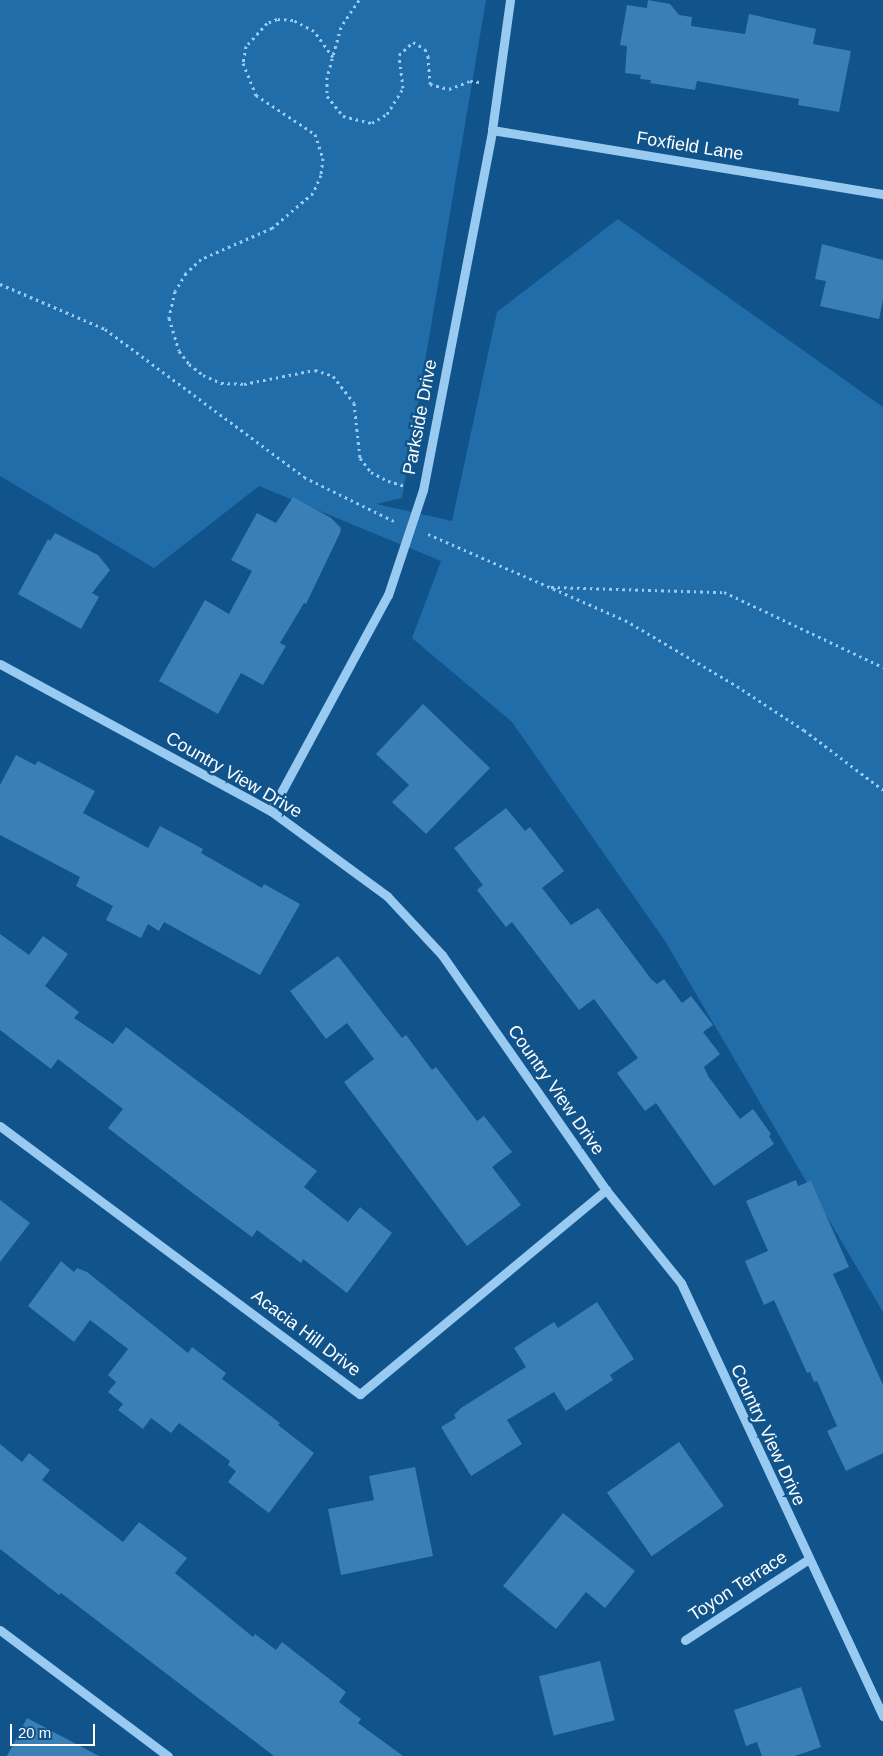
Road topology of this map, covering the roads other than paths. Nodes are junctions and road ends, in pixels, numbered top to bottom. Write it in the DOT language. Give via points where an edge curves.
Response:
graph roads {
  1 [pos="510,0"];
  2 [pos="492,130"];
  3 [pos="883,194"];
  4 [pos="0,664"];
  5 [pos="271,811"];
  6 [pos="0,1126"];
  7 [pos="606,1190"];
  8 [pos="809,1558"];
  9 [pos="0,1630"];
  10 [pos="685,1640"];
  11 [pos="883,1716"];
  12 [pos="168,1756"];
  1 -- 2 [label="street, Parkside Drive"];
  2 -- 3 [label="street, Foxfield Lane"];
  2 -- 5 [label="street, Parkside Drive" via="423,490 388,594"];
  4 -- 5 [label="street, Country View Drive"];
  5 -- 7 [label="street, Country View Drive" via="387,896 442,955"];
  6 -- 7 [label="street, Acacia Hill Drive" via="360,1394"];
  7 -- 8 [label="street, Country View Drive" via="681,1283"];
  8 -- 10 [label="street, Toyon Terrace"];
  8 -- 11 [label="street, Country View Drive"];
  9 -- 12 [label="street"];
}
